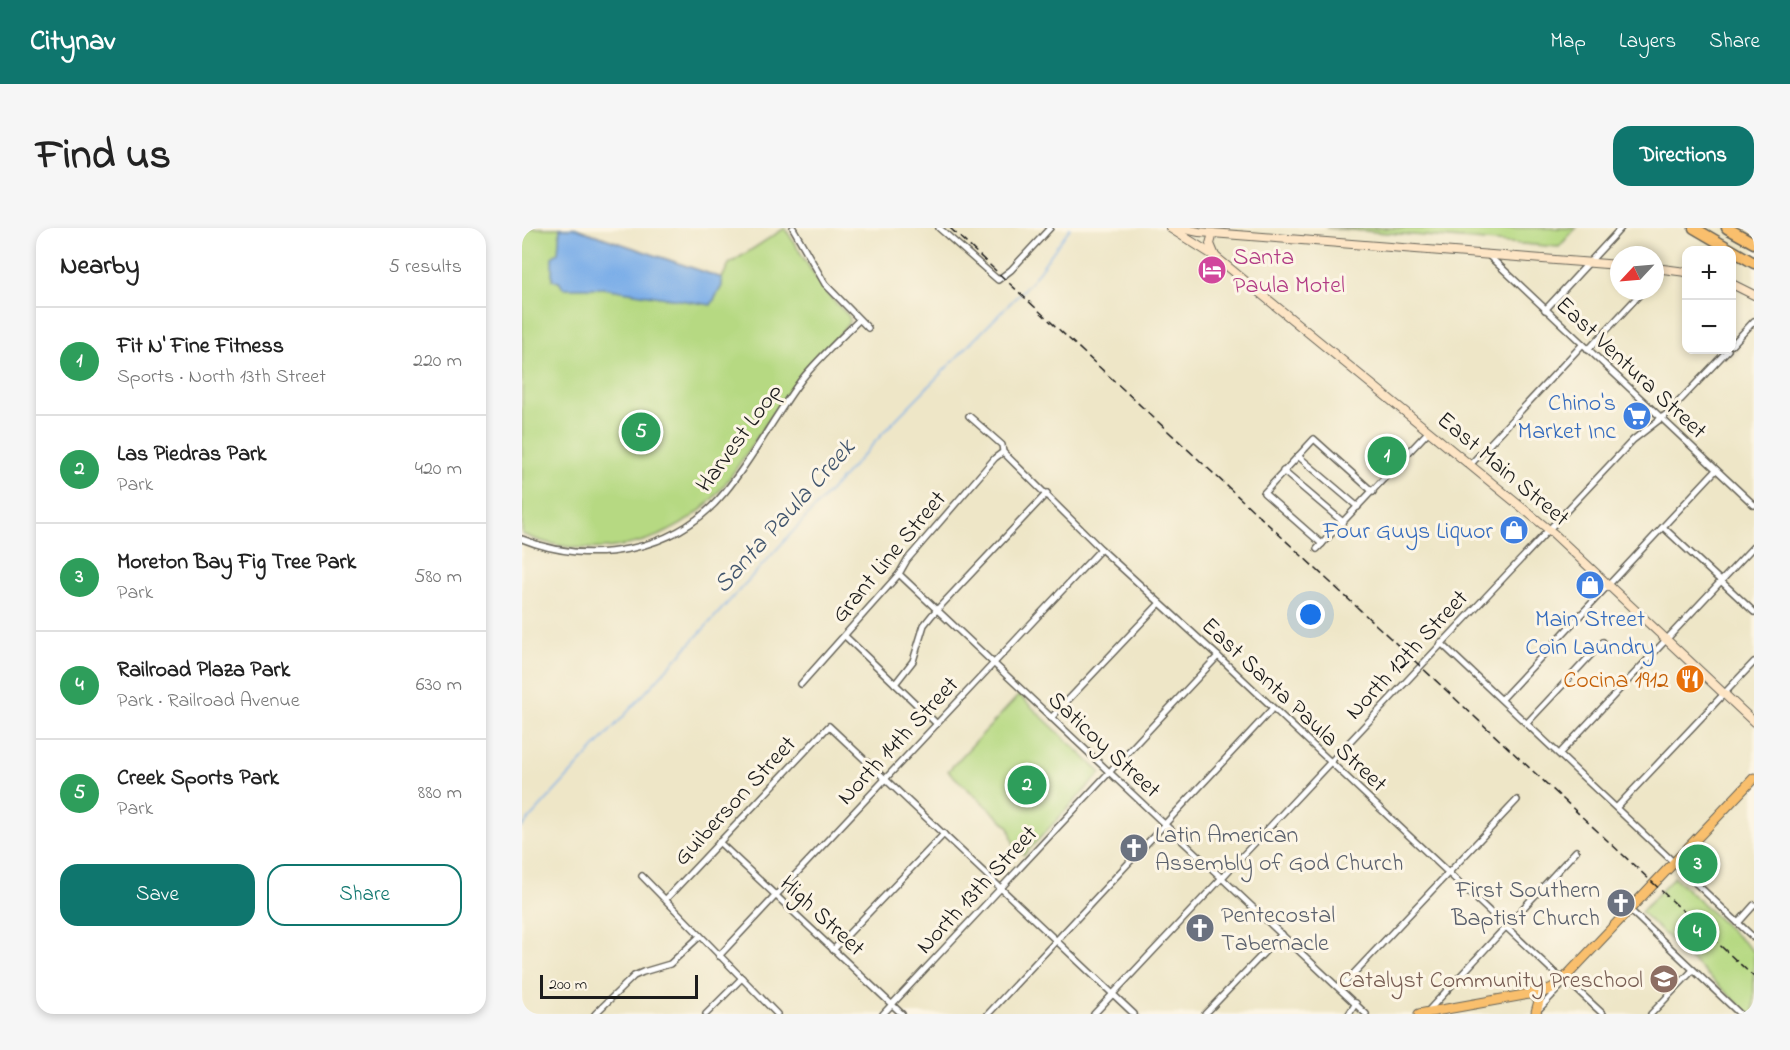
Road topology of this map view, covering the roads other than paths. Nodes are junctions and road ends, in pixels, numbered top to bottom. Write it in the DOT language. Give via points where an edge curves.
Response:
graph roads {
  1 [pos="793,228"];
  2 [pos="939,228"];
  3 [pos="1050,228"];
  4 [pos="1170,228"];
  5 [pos="1180,228"];
  6 [pos="1200,228"];
  7 [pos="1622,228"];
  8 [pos="1694,228"];
  9 [pos="1727,228"];
  10 [pos="1211,232"];
  11 [pos="1754,243"];
  12 [pos="1487,254"];
  13 [pos="1216,257"];
  14 [pos="1588,262"];
  15 [pos="1754,263"];
  16 [pos="1610,264"];
  17 [pos="1664,271"];
  18 [pos="1682,272"];
  19 [pos="1736,286"];
  20 [pos="1754,295"];
  21 [pos="1635,300"];
  22 [pos="1545,310"];
  23 [pos="859,320"];
  24 [pos="1754,321"];
  25 [pos="868,328"];
  26 [pos="1736,340"];
  27 [pos="1582,345"];
  28 [pos="1588,350"];
  29 [pos="1724,354"];
  30 [pos="969,416"];
  31 [pos="1661,419"];
  32 [pos="1429,431"];
  33 [pos="1003,452"];
  34 [pos="1298,456"];
  35 [pos="1470,465"];
  36 [pos="1716,470"];
  37 [pos="1283,471"];
  38 [pos="1373,492"];
  39 [pos="1047,493"];
  40 [pos="1754,505"];
  41 [pos="1359,507"];
  42 [pos="1343,522"];
  43 [pos="1663,527"];
  44 [pos="1548,529"];
  45 [pos="522,539"];
  46 [pos="1322,544"];
  47 [pos="1754,546"];
  48 [pos="1101,549"];
  49 [pos="1317,549"];
  50 [pos="899,574"];
  51 [pos="1721,582"];
  52 [pos="1609,585"];
  53 [pos="1160,603"];
  54 [pos="937,610"];
  55 [pos="1754,612"];
  56 [pos="845,636"];
  57 [pos="1666,639"];
  58 [pos="1603,642"];
  59 [pos="1441,644"];
  60 [pos="1218,656"];
  61 [pos="1754,662"];
  62 [pos="993,664"];
  63 [pos="801,684"];
  64 [pos="895,684"];
  65 [pos="1724,694"];
  66 [pos="1502,699"];
  67 [pos="1273,708"];
  68 [pos="1051,718"];
  69 [pos="1754,722"];
  70 [pos="1527,723"];
  71 [pos="937,724"];
  72 [pos="1560,753"];
  73 [pos="1330,762"];
  74 [pos="1110,773"];
  75 [pos="1754,778"];
  76 [pos="886,779"];
  77 [pos="1517,800"];
  78 [pos="1617,807"];
  79 [pos="1166,825"];
  80 [pos="944,834"];
  81 [pos="719,842"];
  82 [pos="1576,851"];
  83 [pos="1674,864"];
  84 [pos="1448,873"];
  85 [pos="642,876"];
  86 [pos="1221,878"];
  87 [pos="1001,888"];
  88 [pos="777,896"];
  89 [pos="666,899"];
  90 [pos="1754,905"];
  91 [pos="1630,910"];
  92 [pos="1738,923"];
  93 [pos="1506,927"];
  94 [pos="1282,934"];
  95 [pos="700,936"];
  96 [pos="1754,938"];
  97 [pos="1056,941"];
  98 [pos="833,950"];
  99 [pos="719,956"];
  100 [pos="1693,970"];
  101 [pos="742,978"];
  102 [pos="1565,980"];
  103 [pos="1340,988"];
  104 [pos="1113,994"];
  105 [pos="1533,994"];
  106 [pos="1356,1003"];
  107 [pos="892,1004"];
  108 [pos="1422,1013"];
  109 [pos="1535,1013"];
  110 [pos="595,1014"];
  111 [pos="706,1014"];
  112 [pos="777,1014"];
  113 [pos="883,1014"];
  114 [pos="902,1014"];
  115 [pos="988,1014"];
  116 [pos="1094,1014"];
  117 [pos="1134,1014"];
  118 [pos="1206,1014"];
  119 [pos="1349,1014"];
  120 [pos="1366,1014"];
  121 [pos="1603,1014"];
  122 [pos="1651,1014"];
  123 [pos="1740,1014"];
  1 -- 23 [label="street" via="825,284"];
  2 -- 3 [label="street" via="998,280"];
  4 -- 13 [label="street, East Main Street"];
  5 -- 10 [label="street"];
  6 -- 10 [label="street"];
  7 -- 14 [label="street"];
  8 -- 15 [label="highway"];
  9 -- 11 [label="highway"];
  10 -- 12 [label="street"];
  10 -- 13 [label="street" via="1210,244"];
  12 -- 14 [label="street"];
  12 -- 22 [label="street, East Ventura Street"];
  13 -- 32 [label="street, East Main Street"];
  14 -- 16 [label="street"];
  14 -- 22 [label="street"];
  17 -- 18 [label="street"];
  19 -- 20 [label="street"];
  21 -- 28 [label="street"];
  22 -- 27 [label="street, East Ventura Street"];
  23 -- 25 [label="street"];
  23 -- 45 [label="street, Harvest Loop" via="803,378 725,493 680,529 641,547 606,553 568,552"];
  24 -- 26 [label="street"];
  27 -- 28 [label="street, East Ventura Street"];
  27 -- 35 [label="street"];
  28 -- 31 [label="street, East Ventura Street"];
  29 -- 31 [label="street, North 12th Street"];
  30 -- 33 [label="street, East Santa Paula Street" via="1002,445"];
  31 -- 36 [label="street, East Ventura Street"];
  31 -- 44 [label="street, North 12th Street" via="1639,433"];
  32 -- 35 [label="street, East Main Street"];
  32 -- 38 [label="street"];
  33 -- 39 [label="street, East Santa Paula Street"];
  33 -- 50 [label="street, Grant Line Street"];
  34 -- 37 [label="street"];
  34 -- 38 [label="street" via="1314,439"];
  34 -- 41 [label="street"];
  35 -- 44 [label="street, East Main Street"];
  36 -- 40 [label="street, East Ventura Street"];
  36 -- 43 [label="street"];
  37 -- 42 [label="street"];
  37 -- 46 [label="street" via="1264,493"];
  38 -- 41 [label="street"];
  39 -- 48 [label="street, East Santa Paula Street"];
  39 -- 54 [label="street"];
  41 -- 42 [label="street"];
  42 -- 46 [label="street"];
  43 -- 51 [label="street"];
  43 -- 52 [label="street"];
  44 -- 52 [label="street, East Main Street"];
  44 -- 59 [label="street, North 12th Street"];
  46 -- 49 [label="street"];
  47 -- 51 [label="street"];
  48 -- 53 [label="street, East Santa Paula Street"];
  48 -- 62 [label="street, North 14th Street"];
  50 -- 54 [label="street, Saticoy Street"];
  50 -- 56 [label="street, Grant Line Street"];
  51 -- 55 [label="street"];
  51 -- 57 [label="street"];
  52 -- 57 [label="street, East Main Street"];
  52 -- 66 [label="street"];
  53 -- 60 [label="street, East Santa Paula Street"];
  53 -- 68 [label="street"];
  54 -- 62 [label="street, Saticoy Street"];
  54 -- 64 [label="street" via="924,625 913,661"];
  56 -- 63 [label="street, Grant Line Street"];
  56 -- 64 [label="street"];
  57 -- 65 [label="street, East Main Street"];
  57 -- 72 [label="street"];
  58 -- 70 [label="street"];
  59 -- 66 [label="street"];
  59 -- 73 [label="street, North 12th Street"];
  60 -- 67 [label="street, East Santa Paula Street"];
  60 -- 74 [label="street, North 13th Street"];
  61 -- 65 [label="street"];
  62 -- 68 [label="street, Saticoy Street"];
  62 -- 71 [label="street, North 14th Street"];
  64 -- 71 [label="street"];
  65 -- 69 [label="street, East Main Street"];
  65 -- 78 [label="street"];
  66 -- 70 [label="street"];
  67 -- 73 [label="street, East Santa Paula Street"];
  67 -- 79 [label="street"];
  68 -- 74 [label="street, Saticoy Street"];
  70 -- 72 [label="street"];
  71 -- 76 [label="street, North 14th Street"];
  72 -- 78 [label="street"];
  73 -- 84 [label="street, East Santa Paula Street"];
  73 -- 86 [label="street, North 12th Street"];
  74 -- 79 [label="street, Saticoy Street"];
  74 -- 87 [label="street, North 13th Street"];
  75 -- 83 [label="main road"];
  76 -- 80 [label="street"];
  76 -- 81 [label="street, Guiberson Street" via="829,726"];
  76 -- 88 [label="street, North 14th Street"];
  77 -- 84 [label="street"];
  78 -- 83 [label="street"];
  79 -- 86 [label="street, Saticoy Street"];
  79 -- 97 [label="street"];
  80 -- 87 [label="street"];
  80 -- 98 [label="street"];
  81 -- 88 [label="street, High Street"];
  81 -- 89 [label="street, Guiberson Street"];
  82 -- 93 [label="street"];
  83 -- 91 [label="main road"];
  83 -- 92 [label="street"];
  84 -- 93 [label="street, East Santa Paula Street"];
  84 -- 103 [label="street"];
  85 -- 89 [label="street"];
  86 -- 94 [label="street, Saticoy Street"];
  86 -- 104 [label="street, North 12th Street"];
  87 -- 97 [label="street"];
  87 -- 107 [label="street, North 13th Street"];
  88 -- 98 [label="street, High Street"];
  88 -- 99 [label="street, North 14th Street"];
  89 -- 95 [label="street"];
  90 -- 92 [label="street"];
  91 -- 100 [label="street"];
  91 -- 102 [label="main road"];
  92 -- 96 [label="street"];
  93 -- 102 [label="street, East Santa Paula Street"];
  93 -- 108 [label="street"];
  94 -- 103 [label="street, Saticoy Street"];
  94 -- 118 [label="street"];
  95 -- 99 [label="street"];
  95 -- 110 [label="street" via="670,964 634,976"];
  97 -- 104 [label="street"];
  97 -- 115 [label="street"];
  98 -- 107 [label="street, High Street"];
  99 -- 101 [label="street"];
  100 -- 122 [label="street"];
  100 -- 123 [label="street"];
  101 -- 111 [label="street"];
  101 -- 112 [label="street"];
  102 -- 105 [label="main road" via="1552,989"];
  102 -- 109 [label="street"];
  102 -- 121 [label="street, East Santa Paula Street"];
  103 -- 106 [label="street, Saticoy Street"];
  104 -- 116 [label="street, North 12th Street"];
  104 -- 117 [label="street"];
  105 -- 108 [label="main road"];
  105 -- 109 [label="main road" via="1539,1001"];
  106 -- 119 [label="street"];
  106 -- 120 [label="street, Saticoy Street"];
  107 -- 113 [label="street, North 13th Street"];
  107 -- 114 [label="street, High Street"];
}
